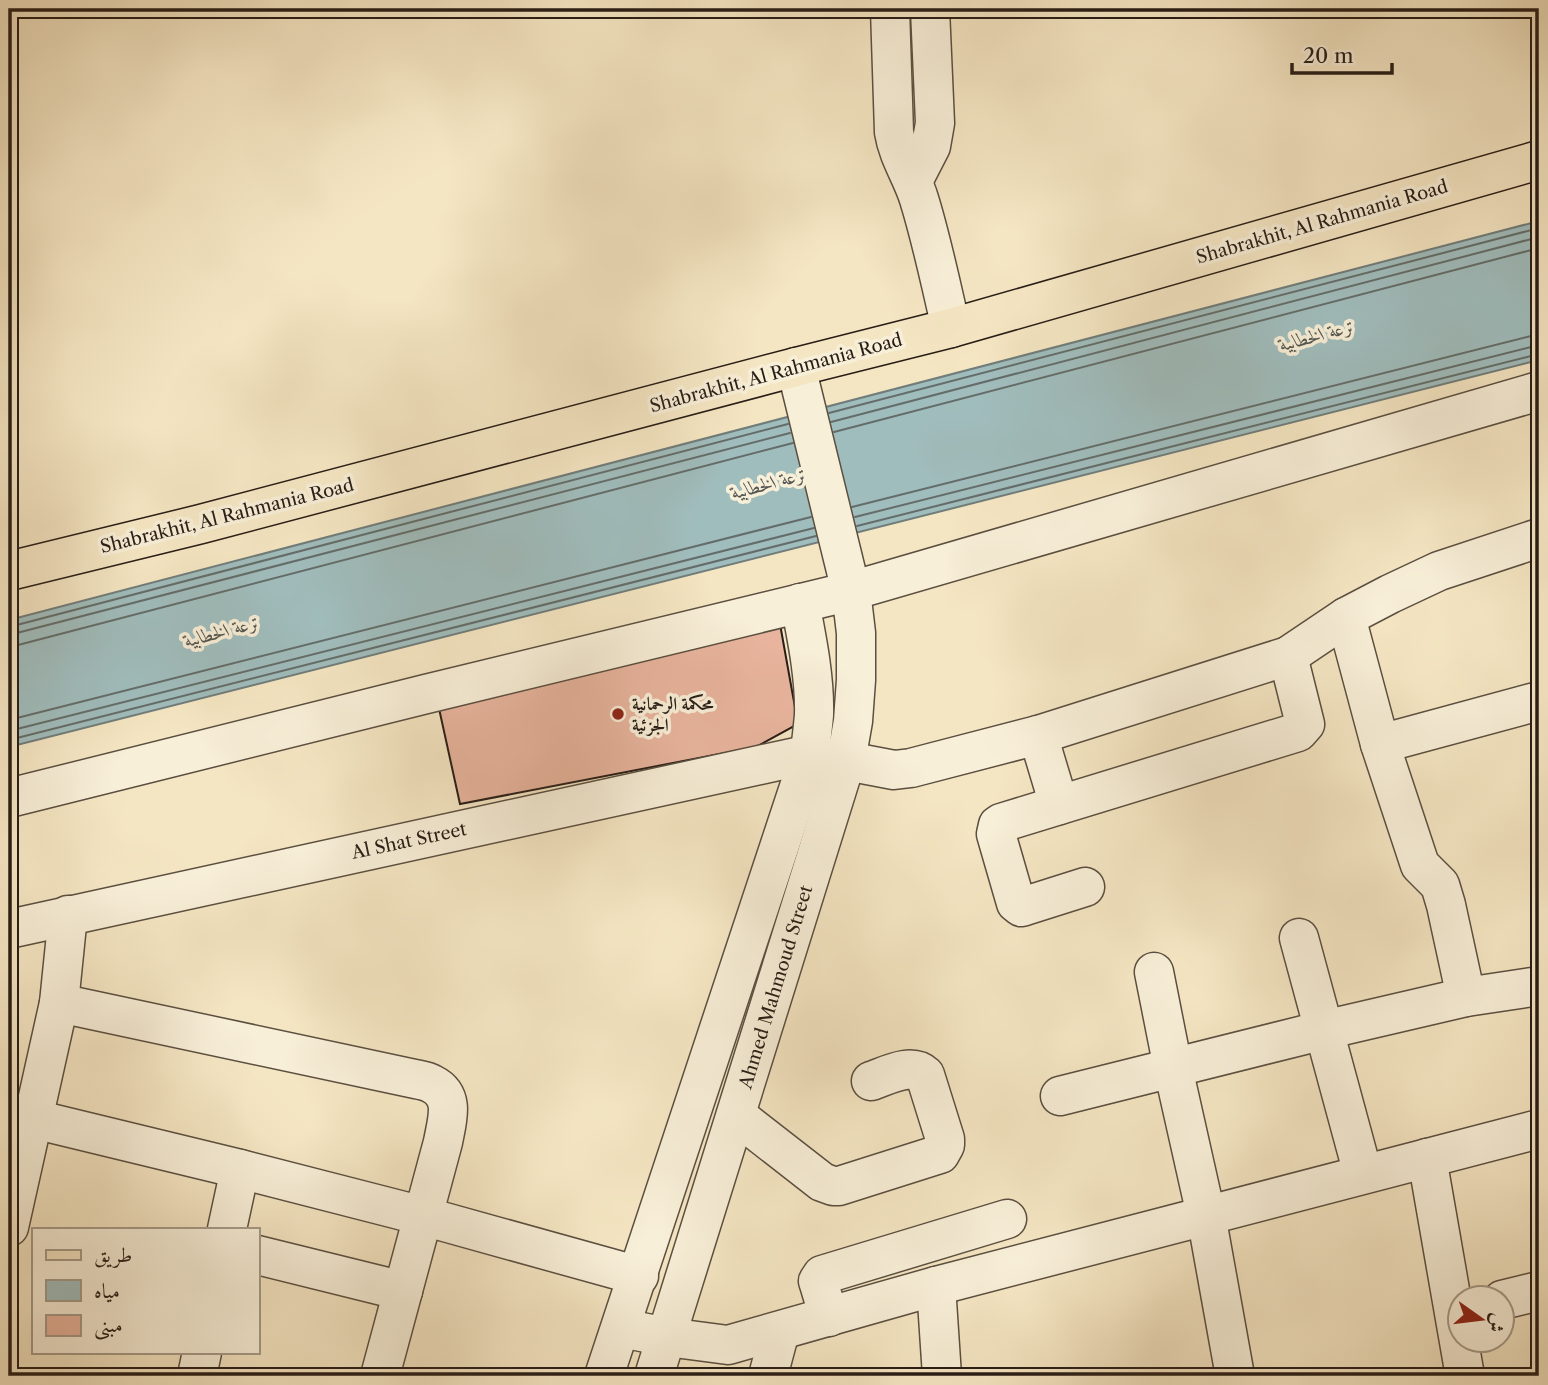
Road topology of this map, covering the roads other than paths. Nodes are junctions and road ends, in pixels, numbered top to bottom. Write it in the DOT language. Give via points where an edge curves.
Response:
graph roads {
  1 [pos="890,9"];
  2 [pos="930,9"];
  3 [pos="1539,160"];
  4 [pos="913,181"];
  5 [pos="947,310"];
  6 [pos="800,384"];
  7 [pos="1539,391"];
  8 [pos="1539,538"];
  9 [pos="9,571"];
  10 [pos="851,592"];
  11 [pos="800,603"];
  12 [pos="1346,617"];
  13 [pos="1288,656"];
  14 [pos="1539,701"];
  15 [pos="1038,735"];
  16 [pos="1380,744"];
  17 [pos="828,757"];
  18 [pos="9,798"];
  19 [pos="1059,805"];
  20 [pos="1085,887"];
  21 [pos="68,915"];
  22 [pos="9,929"];
  23 [pos="1299,938"];
  24 [pos="1154,972"];
  25 [pos="1539,986"];
  26 [pos="1465,997"];
  27 [pos="58,1003"];
  28 [pos="1324,1030"];
  29 [pos="1173,1068"];
  30 [pos="870,1081"];
  31 [pos="1060,1096"];
  32 [pos="736,1115"];
  33 [pos="20,1116"];
  34 [pos="1539,1129"];
  35 [pos="1427,1158"];
  36 [pos="240,1169"];
  37 [pos="1363,1174"];
  38 [pos="423,1216"];
  39 [pos="1206,1216"];
  40 [pos="1007,1219"];
  41 [pos="9,1227"];
  42 [pos="227,1228"];
  43 [pos="259,1255"];
  44 [pos="639,1276"];
  45 [pos="1452,1284"];
  46 [pos="936,1286"];
  47 [pos="403,1291"];
  48 [pos="1539,1291"];
  49 [pos="1516,1297"];
  50 [pos="829,1317"];
  51 [pos="621,1328"];
  52 [pos="780,1331"];
  53 [pos="667,1337"];
  54 [pos="202,1354"];
  55 [pos="1462,1354"];
  56 [pos="197,1376"];
  57 [pos="380,1376"];
  58 [pos="604,1376"];
  59 [pos="654,1376"];
  60 [pos="768,1376"];
  61 [pos="942,1376"];
  62 [pos="1235,1376"];
  63 [pos="1465,1376"];
  1 -- 4 [label="street" via="894,132 902,163"];
  2 -- 4 [label="street" via="936,123 931,146"];
  3 -- 5 [label="main road, Shabrakhit, Al Rahmania Road"];
  4 -- 5 [label="street"];
  5 -- 6 [label="main road, Shabrakhit, Al Rahmania Road"];
  6 -- 9 [label="main road, Shabrakhit, Al Rahmania Road"];
  6 -- 10 [label="street, Ahmed Mahmoud Street"];
  7 -- 10 [label="street"];
  8 -- 12 [label="street" via="1439,571"];
  10 -- 11 [label="street"];
  10 -- 17 [label="street, Ahmed Mahmoud Street" via="856,633 853,722"];
  11 -- 17 [label="street, Ahmed Mahmoud Street" via="814,713"];
  11 -- 18 [label="street"];
  12 -- 13 [label="street"];
  12 -- 16 [label="street"];
  13 -- 15 [label="street"];
  13 -- 19 [label="street" via="1305,724 1298,732"];
  14 -- 16 [label="street"];
  15 -- 17 [label="street" via="894,770"];
  15 -- 19 [label="street"];
  16 -- 26 [label="street" via="1420,865 1440,885"];
  17 -- 21 [label="street, Al Shat Street"];
  17 -- 32 [label="street, Ahmed Mahmoud Street"];
  17 -- 44 [label="street, Ahmed Mahmoud Street"];
  19 -- 20 [label="street" via="998,825 996,834 1016,903 1025,906"];
  21 -- 22 [label="street, Al Shat Street"];
  21 -- 27 [label="street"];
  23 -- 28 [label="street"];
  24 -- 29 [label="street"];
  25 -- 26 [label="street"];
  26 -- 28 [label="street"];
  27 -- 33 [label="street"];
  27 -- 38 [label="street" via="433,1084 445,1094 450,1108"];
  28 -- 29 [label="street"];
  28 -- 37 [label="street"];
  29 -- 31 [label="street"];
  29 -- 39 [label="street"];
  30 -- 32 [label="street" via="910,1069 925,1075 945,1139 940,1154 833,1186"];
  32 -- 53 [label="street, Ahmed Mahmoud Street"];
  33 -- 36 [label="street"];
  33 -- 41 [label="street"];
  34 -- 35 [label="street"];
  35 -- 37 [label="street"];
  35 -- 45 [label="street"];
  36 -- 38 [label="street"];
  36 -- 42 [label="street"];
  37 -- 39 [label="street"];
  38 -- 44 [label="street"];
  38 -- 47 [label="street"];
  39 -- 46 [label="street"];
  39 -- 62 [label="street"];
  40 -- 50 [label="street" via="822,1275 818,1281"];
  43 -- 47 [label="street"];
  44 -- 51 [label="street, Ahmed Mahmoud Street"];
  46 -- 50 [label="street"];
  46 -- 61 [label="street"];
  47 -- 57 [label="street"];
  48 -- 49 [label="street"];
  50 -- 52 [label="street"];
  51 -- 53 [label="street"];
  51 -- 58 [label="street, Ahmed Mahmoud Street"];
  52 -- 53 [label="street" via="728,1345"];
  52 -- 60 [label="street"];
  53 -- 59 [label="street, Ahmed Mahmoud Street"];
  54 -- 56 [label="street"];
  55 -- 63 [label="street"];
}
